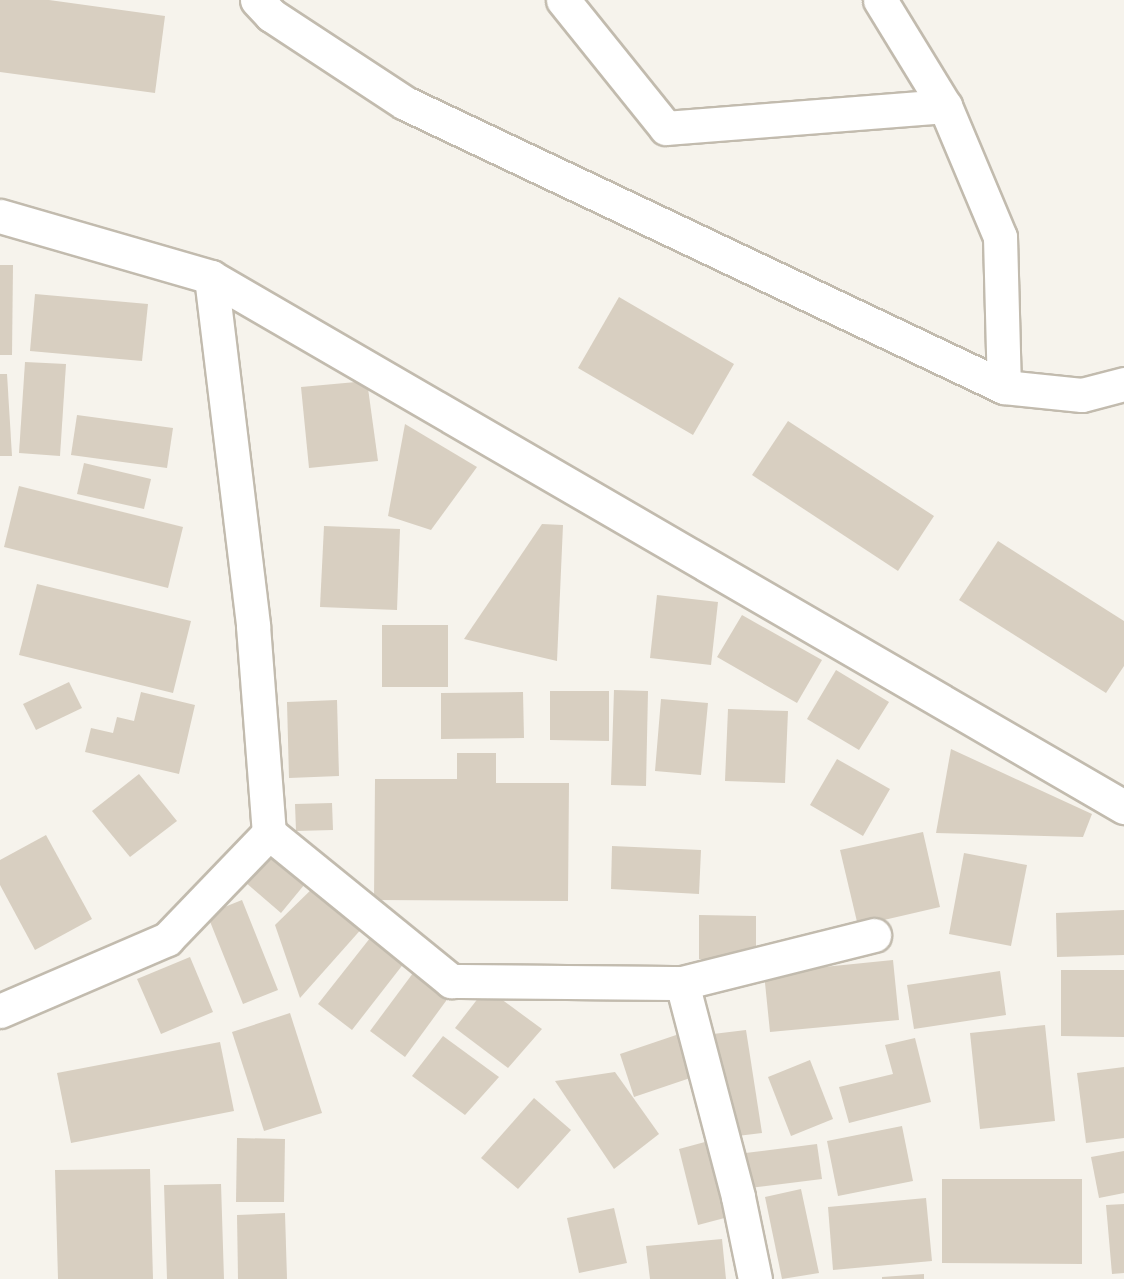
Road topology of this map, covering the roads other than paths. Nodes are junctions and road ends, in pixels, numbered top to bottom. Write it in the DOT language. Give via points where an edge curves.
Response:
graph roads {
  1 [pos="257,0"];
  2 [pos="563,0"];
  3 [pos="880,0"];
  4 [pos="945,106"];
  5 [pos="0,216"];
  6 [pos="211,277"];
  7 [pos="1124,384"];
  8 [pos="1004,387"];
  9 [pos="1124,807"];
  10 [pos="269,833"];
  11 [pos="874,935"];
  12 [pos="682,983"];
  13 [pos="0,1011"];
  14 [pos="755,1279"];
  1 -- 8 [label="street" via="271,15 405,103"];
  2 -- 4 [label="street" via="666,128"];
  3 -- 4 [label="street"];
  4 -- 8 [label="street" via="1000,237"];
  5 -- 6 [label="street"];
  6 -- 9 [label="street"];
  6 -- 10 [label="street" via="253,626"];
  7 -- 8 [label="street" via="1082,395"];
  10 -- 12 [label="street" via="451,981"];
  10 -- 13 [label="street" via="167,939"];
  11 -- 12 [label="street"];
  12 -- 14 [label="street" via="738,1197"];
}
